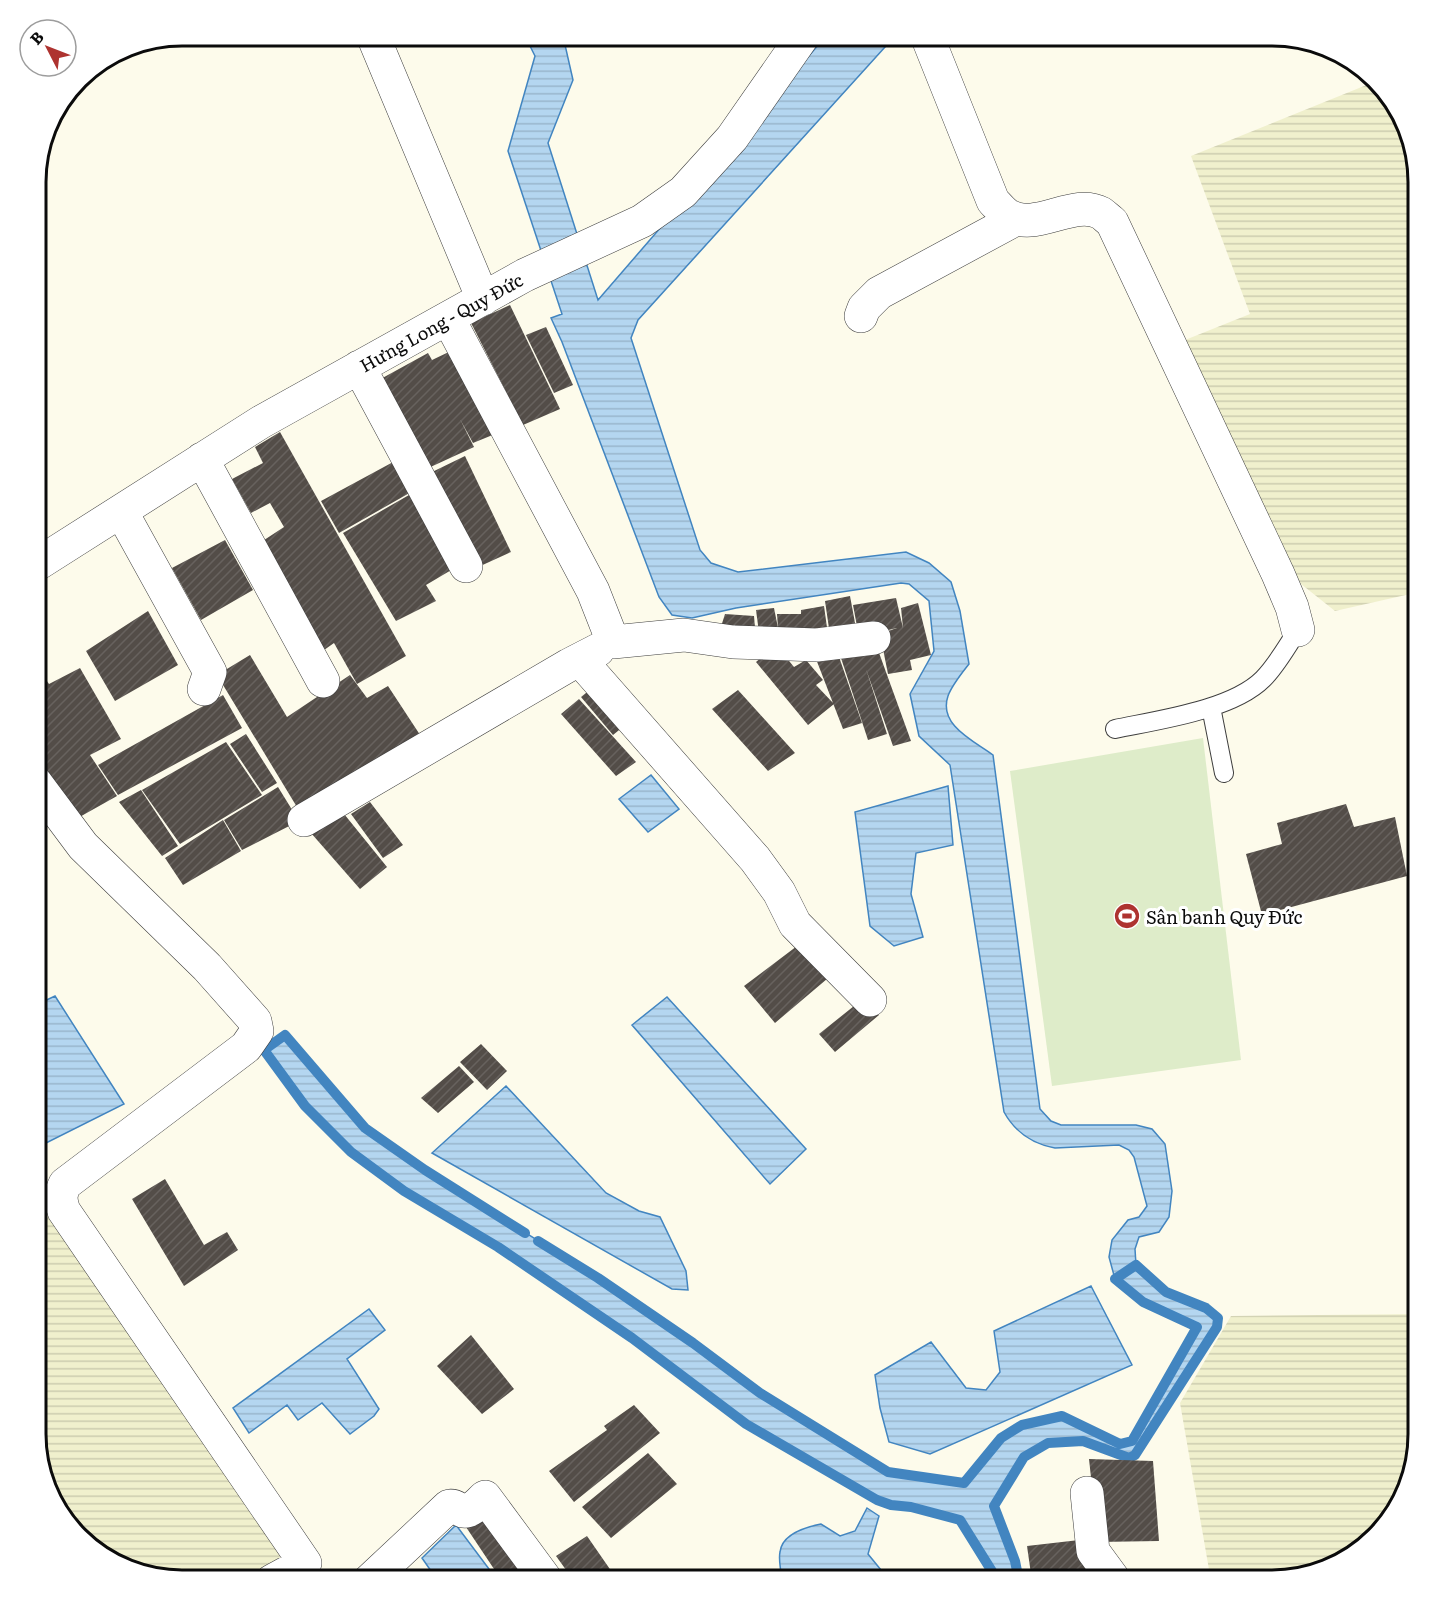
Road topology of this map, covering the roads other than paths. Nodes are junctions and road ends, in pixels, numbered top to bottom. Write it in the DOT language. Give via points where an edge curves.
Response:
graph roads {
  1 [pos="378,47"];
  2 [pos="795,47"];
  3 [pos="931,47"];
  4 [pos="1016,219"];
  5 [pos="483,299"];
  6 [pos="861,316"];
  7 [pos="448,318"];
  8 [pos="359,367"];
  9 [pos="202,459"];
  10 [pos="121,511"];
  11 [pos="47,549"];
  12 [pos="466,566"];
  13 [pos="1298,630"];
  14 [pos="874,638"];
  15 [pos="613,642"];
  16 [pos="580,660"];
  17 [pos="323,681"];
  18 [pos="204,689"];
  19 [pos="1211,707"];
  20 [pos="1115,729"];
  21 [pos="1224,773"];
  22 [pos="47,797"];
  23 [pos="303,820"];
  24 [pos="870,1000"];
  25 [pos="1087,1493"];
  26 [pos="312,1570"];
  27 [pos="381,1570"];
  28 [pos="539,1570"];
  29 [pos="1107,1570"];
  1 -- 5 [label="street"];
  2 -- 5 [label="street, Hưng Long - Quy Đức" via="732,138 683,192 642,221 525,275"];
  3 -- 4 [label="street" via="993,201"];
  4 -- 6 [label="street" via="879,293"];
  4 -- 13 [label="street" via="1035,220 1082,209 1103,214 1112,222 1278,574"];
  5 -- 7 [label="street, Hưng Long - Quy Đức"];
  7 -- 8 [label="street, Hưng Long - Quy Đức"];
  7 -- 15 [label="street" via="593,591"];
  8 -- 9 [label="street, Hưng Long - Quy Đức"];
  8 -- 12 [label="street"];
  9 -- 10 [label="street, Hưng Long - Quy Đức"];
  9 -- 17 [label="street"];
  10 -- 11 [label="street, Hưng Long - Quy Đức"];
  10 -- 18 [label="street" via="210,672"];
  13 -- 19 [label="lane" via="1262,680 1240,696"];
  14 -- 15 [label="street" via="817,645 684,636"];
  15 -- 16 [label="street"];
  16 -- 23 [label="street"];
  16 -- 24 [label="street" via="755,859 779,892 795,924"];
  19 -- 20 [label="lane"];
  19 -- 21 [label="lane"];
  22 -- 26 [label="street" via="83,846 207,967 255,1021 257,1031 246,1047 65,1184 60,1202"];
  25 -- 29 [label="street" via="1093,1551"];
  27 -- 28 [label="street" via="449,1506 469,1510 485,1497"];
}
